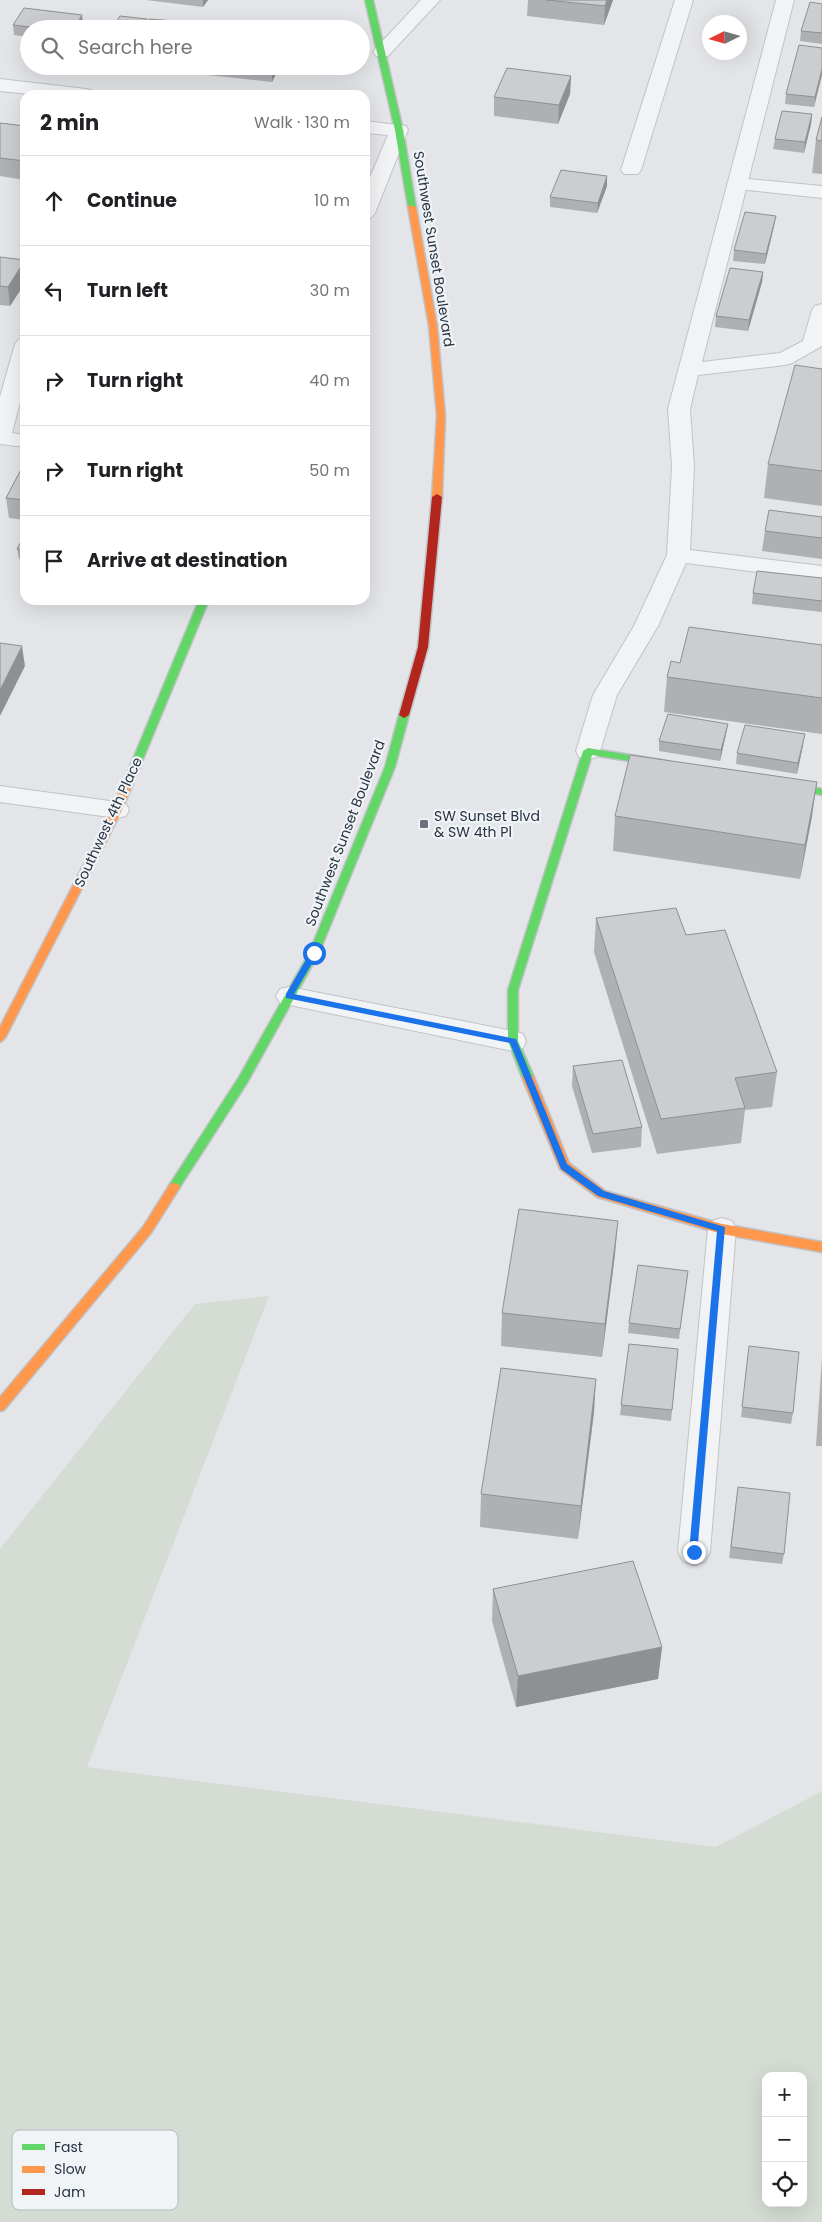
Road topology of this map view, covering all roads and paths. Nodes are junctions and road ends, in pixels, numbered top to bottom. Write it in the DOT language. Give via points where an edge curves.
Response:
graph roads {
  1 [pos="369,0"];
  2 [pos="431,0"];
  3 [pos="684,0"];
  4 [pos="785,0"];
  5 [pos="382,52"];
  6 [pos="0,85"];
  7 [pos="43,90"];
  8 [pos="370,127"];
  9 [pos="400,130"];
  10 [pos="631,170"];
  11 [pos="737,184"];
  12 [pos="822,192"];
  13 [pos="370,201"];
  14 [pos="822,310"];
  15 [pos="20,363"];
  16 [pos="689,370"];
  17 [pos="0,437"];
  18 [pos="20,440"];
  19 [pos="678,555"];
  20 [pos="822,573"];
  21 [pos="202,605"];
  22 [pos="588,751"];
  23 [pos="676,766"];
  24 [pos="764,781"];
  25 [pos="822,792"];
  26 [pos="0,794"];
  27 [pos="117,810"];
  28 [pos="289,996"];
  29 [pos="0,1038"];
  30 [pos="513,1041"];
  31 [pos="722,1229"];
  32 [pos="822,1248"];
  33 [pos="0,1406"];
  34 [pos="694,1552"];
  1 -- 5 [label="main road, Southwest Sunset Boulevard"];
  2 -- 5 [label="street"];
  3 -- 10 [label="street"];
  4 -- 11 [label="street"];
  5 -- 9 [label="main road, Southwest Sunset Boulevard"];
  6 -- 7 [label="street"];
  8 -- 9 [label="street"];
  9 -- 13 [label="street"];
  9 -- 28 [label="main road, Southwest Sunset Boulevard" via="433,326 441,416 436,526 424,647 390,767 314,953"];
  11 -- 12 [label="street"];
  11 -- 16 [label="street"];
  14 -- 16 [label="street" via="813,344 785,358"];
  15 -- 17 [label="street"];
  16 -- 19 [label="street" via="679,409 683,467"];
  17 -- 18 [label="street"];
  19 -- 20 [label="street"];
  19 -- 22 [label="street" via="646,626 605,695"];
  21 -- 27 [label="main road, Southwest 4th Place"];
  22 -- 23 [label="main road"];
  22 -- 30 [label="main road" via="513,990"];
  24 -- 25 [label="main road"];
  26 -- 27 [label="street"];
  27 -- 29 [label="main road, Southwest 4th Place"];
  28 -- 30 [label="street"];
  28 -- 33 [label="main road, Southwest Sunset Boulevard" via="243,1080 147,1230"];
  30 -- 31 [label="main road" via="564,1166 601,1194"];
  31 -- 32 [label="main road"];
  31 -- 34 [label="street"];
}
